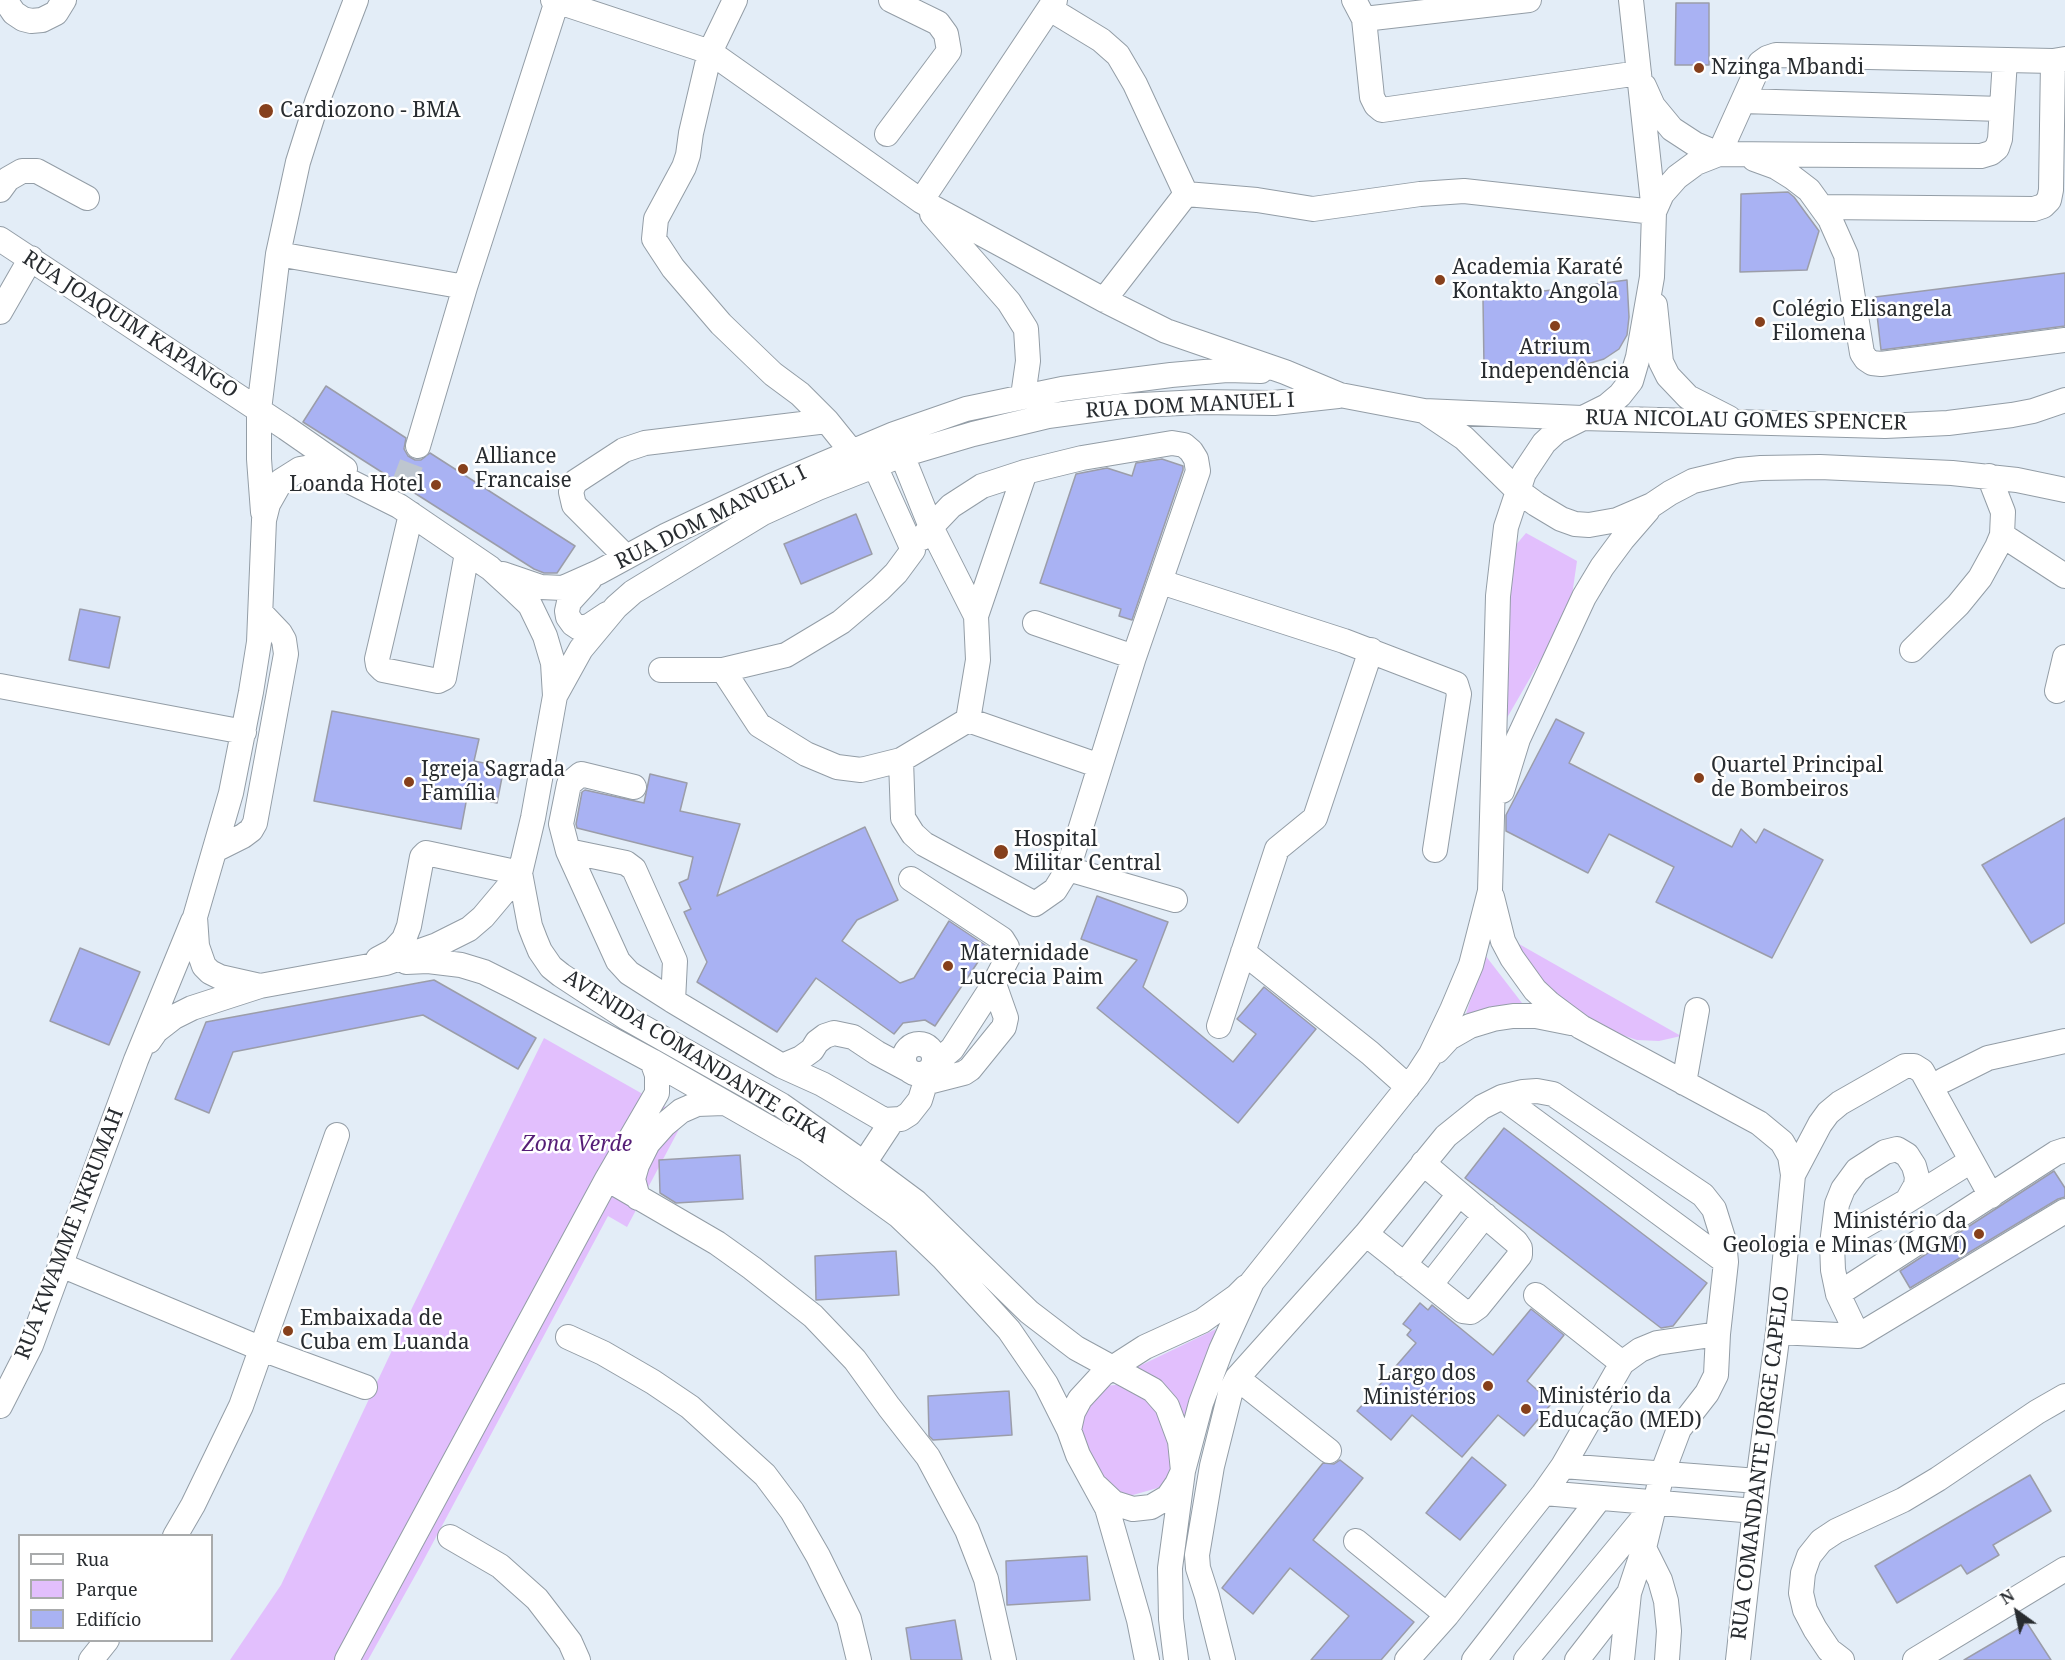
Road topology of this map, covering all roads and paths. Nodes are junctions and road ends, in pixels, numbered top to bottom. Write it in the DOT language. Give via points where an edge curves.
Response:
graph roads {
  1 [pos="6,0"];
  2 [pos="64,0"];
  3 [pos="356,0"];
  4 [pos="735,0"];
  5 [pos="891,0"];
  6 [pos="1529,0"];
  7 [pos="1631,0"];
  8 [pos="555,1"];
  9 [pos="1053,5"];
  10 [pos="1359,10"];
  11 [pos="710,52"];
  12 [pos="2005,60"];
  13 [pos="2059,60"];
  14 [pos="1639,73"];
  15 [pos="1743,101"];
  16 [pos="2001,109"];
  17 [pos="887,134"];
  18 [pos="1727,154"];
  19 [pos="0,190"];
  20 [pos="1186,194"];
  21 [pos="87,198"];
  22 [pos="921,201"];
  23 [pos="1823,207"];
  24 [pos="1654,212"];
  25 [pos="0,240"];
  26 [pos="278,254"];
  27 [pos="31,258"];
  28 [pos="1652,277"];
  29 [pos="465,287"];
  30 [pos="1104,300"];
  31 [pos="0,312"];
  32 [pos="2065,340"];
  33 [pos="1285,372"];
  34 [pos="1340,395"];
  35 [pos="1023,396"];
  36 [pos="2065,400"];
  37 [pos="259,410"];
  38 [pos="1424,411"];
  39 [pos="1582,418"];
  40 [pos="827,422"];
  41 [pos="1737,422"];
  42 [pos="418,446"];
  43 [pos="852,452"];
  44 [pos="902,455"];
  45 [pos="875,466"];
  46 [pos="1024,472"];
  47 [pos="1989,476"];
  48 [pos="1517,490"];
  49 [pos="2065,490"];
  50 [pos="399,501"];
  51 [pos="1652,505"];
  52 [pos="264,520"];
  53 [pos="931,527"];
  54 [pos="2002,535"];
  55 [pos="913,550"];
  56 [pos="467,553"];
  57 [pos="626,557"];
  58 [pos="490,568"];
  59 [pos="599,572"];
  60 [pos="2065,576"];
  61 [pos="1161,582"];
  62 [pos="616,607"];
  63 [pos="261,613"];
  64 [pos="976,616"];
  65 [pos="1035,623"];
  66 [pos="1371,650"];
  67 [pos="1912,650"];
  68 [pos="1134,657"];
  69 [pos="2065,657"];
  70 [pos="661,670"];
  71 [pos="723,670"];
  72 [pos="0,686"];
  73 [pos="2057,691"];
  74 [pos="555,696"];
  75 [pos="968,720"];
  76 [pos="244,732"];
  77 [pos="901,760"];
  78 [pos="1100,766"];
  79 [pos="634,787"];
  80 [pos="1492,825"];
  81 [pos="215,850"];
  82 [pos="1435,850"];
  83 [pos="568,851"];
  84 [pos="1068,869"];
  85 [pos="520,873"];
  86 [pos="910,879"];
  87 [pos="1490,891"];
  88 [pos="1175,900"];
  89 [pos="195,917"];
  90 [pos="1243,952"];
  91 [pos="377,964"];
  92 [pos="994,984"];
  93 [pos="260,986"];
  94 [pos="673,1001"];
  95 [pos="1697,1010"];
  96 [pos="1219,1026"];
  97 [pos="1581,1027"];
  98 [pos="2065,1041"];
  99 [pos="812,1050"];
  100 [pos="136,1060"];
  101 [pos="652,1061"];
  102 [pos="782,1066"];
  103 [pos="920,1070"];
  104 [pos="1944,1080"];
  105 [pos="1413,1081"];
  106 [pos="1684,1083"];
  107 [pos="822,1084"];
  108 [pos="1502,1096"];
  109 [pos="724,1103"];
  110 [pos="892,1121"];
  111 [pos="338,1135"];
  112 [pos="2065,1150"];
  113 [pos="1971,1161"];
  114 [pos="1423,1163"];
  115 [pos="858,1173"];
  116 [pos="1793,1175"];
  117 [pos="607,1179"];
  118 [pos="1459,1194"];
  119 [pos="1991,1196"];
  120 [pos="638,1198"];
  121 [pos="1907,1201"];
  122 [pos="2065,1211"];
  123 [pos="1485,1215"];
  124 [pos="1366,1234"];
  125 [pos="1832,1244"];
  126 [pos="1726,1262"];
  127 [pos="61,1265"];
  128 [pos="1404,1265"];
  129 [pos="1252,1282"];
  130 [pos="1431,1284"];
  131 [pos="1838,1294"];
  132 [pos="1536,1295"];
  133 [pos="1778,1332"];
  134 [pos="1718,1334"];
  135 [pos="1858,1336"];
  136 [pos="568,1337"];
  137 [pos="262,1349"];
  138 [pos="1622,1363"];
  139 [pos="1113,1368"];
  140 [pos="1238,1378"];
  141 [pos="365,1387"];
  142 [pos="2065,1396"];
  143 [pos="0,1406"];
  144 [pos="2065,1410"];
  145 [pos="2037,1412"];
  146 [pos="1069,1430"];
  147 [pos="1329,1451"];
  148 [pos="1563,1466"];
  149 [pos="1183,1471"];
  150 [pos="1662,1474"];
  151 [pos="1758,1481"];
  152 [pos="1097,1487"];
  153 [pos="1544,1493"];
  154 [pos="1599,1499"];
  155 [pos="1656,1503"];
  156 [pos="1755,1511"];
  157 [pos="176,1534"];
  158 [pos="450,1537"];
  159 [pos="1356,1541"];
  160 [pos="1644,1548"];
  161 [pos="2065,1569"];
  162 [pos="1629,1593"];
  163 [pos="1447,1615"];
  164 [pos="106,1642"];
  165 [pos="1833,1657"];
  166 [pos="91,1660"];
  167 [pos="347,1660"];
  168 [pos="578,1660"];
  169 [pos="859,1660"];
  170 [pos="1004,1660"];
  171 [pos="1147,1660"];
  172 [pos="1176,1660"];
  173 [pos="1223,1660"];
  174 [pos="1407,1660"];
  175 [pos="1474,1660"];
  176 [pos="1526,1660"];
  177 [pos="1577,1660"];
  178 [pos="1622,1660"];
  179 [pos="1667,1660"];
  180 [pos="1738,1660"];
  181 [pos="1915,1660"];
  1 -- 2 [label="street" via="14,14 31,21 42,21 56,13"];
  3 -- 26 [label="street" via="301,152"];
  4 -- 11 [label="street"];
  5 -- 17 [label="street" via="938,23 946,34 950,51"];
  6 -- 10 [label="street"];
  7 -- 14 [label="street"];
  8 -- 11 [label="street, RUA NICOLAU GOMES SPENCER"];
  8 -- 29 [label="street"];
  9 -- 20 [label="street" via="1118,55"];
  9 -- 22 [label="street"];
  10 -- 14 [label="street" via="1372,97 1382,110"];
  11 -- 22 [label="street, RUA NICOLAU GOMES SPENCER"];
  11 -- 40 [label="street" via="688,155 656,219 654,238 673,268 721,324"];
  12 -- 13 [label="street"];
  12 -- 15 [label="street" via="1776,55 1760,63"];
  12 -- 16 [label="street"];
  13 -- 23 [label="street" via="2051,190 2043,206"];
  14 -- 18 [label="street" via="1653,106 1672,129 1695,144"];
  14 -- 24 [label="street"];
  15 -- 16 [label="street"];
  15 -- 18 [label="street"];
  16 -- 18 [label="street" via="1997,148 1981,156"];
  18 -- 23 [label="street" via="1776,167 1809,190"];
  18 -- 24 [label="street" via="1696,164 1677,177 1662,194"];
  19 -- 21 [label="street" via="8,179 22,171 37,171"];
  20 -- 24 [label="street" via="1313,209 1464,191"];
  20 -- 30 [label="street"];
  22 -- 30 [label="street, RUA NICOLAU GOMES SPENCER"];
  22 -- 35 [label="street" via="1026,329 1029,361"];
  23 -- 32 [label="street" via="1846,255 1862,353 1872,363"];
  24 -- 28 [label="street"];
  25 -- 27 [label="street, RUA JOAQUIM KAPANGO"];
  26 -- 29 [label="street"];
  26 -- 37 [label="street"];
  27 -- 31 [label="street"];
  27 -- 37 [label="street, RUA JOAQUIM KAPANGO"];
  28 -- 39 [label="street" via="1631,381 1607,406"];
  28 -- 41 [label="street" via="1661,362 1668,376 1688,396"];
  29 -- 42 [label="street"];
  30 -- 33 [label="street, RUA NICOLAU GOMES SPENCER" via="1166,331"];
  33 -- 34 [label="street, RUA NICOLAU GOMES SPENCER"];
  33 -- 35 [label="street, RUA DOM MANUEL I" via="1227,370 1171,375"];
  34 -- 38 [label="street, RUA NICOLAU GOMES SPENCER"];
  34 -- 44 [label="street, RUA DOM MANUEL I" via="1274,403 1122,406 1058,415"];
  35 -- 43 [label="street, RUA DOM MANUEL I" via="932,419"];
  36 -- 41 [label="street, RUA NICOLAU GOMES SPENCER" via="2012,415 1921,425"];
  37 -- 50 [label="street, RUA JOAQUIM KAPANGO"];
  37 -- 52 [label="street"];
  38 -- 39 [label="street, RUA NICOLAU GOMES SPENCER"];
  38 -- 48 [label="street, RUA NICOLAU GOMES SPENCER" via="1464,438"];
  39 -- 41 [label="street, RUA NICOLAU GOMES SPENCER"];
  39 -- 48 [label="street" via="1544,443"];
  40 -- 43 [label="street"];
  40 -- 57 [label="street" via="645,443 624,450 574,482 574,505"];
  43 -- 57 [label="street, RUA DOM MANUEL I" via="771,486"];
  44 -- 45 [label="street, RUA DOM MANUEL I"];
  44 -- 53 [label="street"];
  45 -- 55 [label="street"];
  45 -- 62 [label="street, RUA DOM MANUEL I" via="763,513 633,592"];
  46 -- 53 [label="street" via="966,495"];
  46 -- 61 [label="street" via="1082,458 1172,443 1184,445 1196,459 1198,471"];
  46 -- 64 [label="street"];
  47 -- 49 [label="street, RUA NICOLAU GOMES SPENCER"];
  47 -- 51 [label="street, RUA NICOLAU GOMES SPENCER" via="1820,467 1739,470 1694,481"];
  47 -- 54 [label="street" via="2003,512"];
  48 -- 51 [label="street, RUA NICOLAU GOMES SPENCER" via="1575,524 1617,520"];
  48 -- 80 [label="street" via="1506,526 1500,572"];
  50 -- 52 [label="street" via="318,467 300,469 281,482"];
  50 -- 56 [label="street"];
  50 -- 56 [label="street" via="376,659 383,670 438,681 444,678"];
  51 -- 80 [label="street" via="1602,567 1584,597 1518,739"];
  52 -- 63 [label="street, RUA KWAMME NKRUMAH"];
  53 -- 55 [label="street"];
  53 -- 64 [label="street"];
  54 -- 60 [label="street"];
  54 -- 67 [label="street" via="1980,578"];
  55 -- 71 [label="street" via="888,581 841,622 786,655"];
  56 -- 58 [label="street"];
  57 -- 59 [label="street, RUA DOM MANUEL I"];
  58 -- 59 [label="street, RUA DOM MANUEL I" via="541,587 563,588"];
  58 -- 74 [label="street" via="530,606 553,663"];
  59 -- 62 [label="street" via="573,596 568,617 579,628 589,626"];
  61 -- 66 [label="street"];
  61 -- 68 [label="street"];
  62 -- 74 [label="street, RUA DOM MANUEL I" via="581,649"];
  63 -- 76 [label="street, RUA KWAMME NKRUMAH"];
  63 -- 81 [label="street" via="280,633 286,654 255,823 243,836"];
  64 -- 75 [label="street" via="978,660"];
  65 -- 68 [label="street"];
  66 -- 82 [label="street" via="1450,680 1459,689"];
  66 -- 90 [label="street" via="1315,818 1277,849"];
  68 -- 78 [label="street"];
  69 -- 73 [label="street"];
  70 -- 71 [label="street"];
  71 -- 77 [label="street" via="759,725 806,754 837,767 861,770"];
  72 -- 76 [label="street"];
  74 -- 85 [label="street"];
  75 -- 77 [label="street"];
  75 -- 78 [label="street"];
  76 -- 81 [label="street, RUA KWAMME NKRUMAH"];
  77 -- 84 [label="street" via="903,818 924,844 1035,904 1055,890"];
  78 -- 84 [label="street"];
  79 -- 83 [label="street" via="581,774 569,784 561,825"];
  80 -- 87 [label="street"];
  81 -- 89 [label="street, RUA KWAMME NKRUMAH"];
  83 -- 94 [label="street" via="618,961 629,973"];
  83 -- 94 [label="street" via="626,863 634,869 675,961"];
  84 -- 88 [label="street"];
  85 -- 91 [label="street" via="469,929 437,945"];
  85 -- 91 [label="street" via="426,853 404,939"];
  85 -- 115 [label="street, AVENIDA COMANDANTE GIKA" via="535,939 561,975 625,1017 781,1105"];
  86 -- 92 [label="street" via="1002,939 1008,957"];
  87 -- 97 [label="street, RUA COMANDANTE JORGE CAPELO" via="1503,941 1523,975 1550,1004"];
  87 -- 105 [label="street" via="1471,965 1431,1054"];
  89 -- 93 [label="street" via="197,946 204,966 220,977"];
  89 -- 100 [label="street, RUA KWAMME NKRUMAH"];
  90 -- 96 [label="street"];
  90 -- 105 [label="street" via="1370,1053"];
  91 -- 93 [label="street, RUA KWAMME NKRUMAH"];
  91 -- 101 [label="street, AVENIDA COMANDANTE GIKA" via="428,961 484,972"];
  92 -- 103 [label="street" via="952,1049"];
  92 -- 103 [label="street" via="1006,1018 1004,1027 970,1069"];
  93 -- 100 [label="street, RUA KWAMME NKRUMAH" via="174,1017 156,1031"];
  94 -- 102 [label="street"];
  95 -- 106 [label="street"];
  97 -- 105 [label="street, RUA COMANDANTE JORGE CAPELO" via="1536,1016 1493,1019 1470,1026 1449,1038"];
  97 -- 106 [label="street, RUA COMANDANTE JORGE CAPELO"];
  98 -- 104 [label="street" via="1988,1058"];
  99 -- 102 [label="street"];
  99 -- 103 [label="street" via="817,1042 834,1033 853,1037 877,1053"];
  99 -- 107 [label="street" via="811,1068"];
  100 -- 127 [label="street, RUA KWAMME NKRUMAH"];
  101 -- 109 [label="street, AVENIDA COMANDANTE GIKA"];
  101 -- 117 [label="street" via="657,1093"];
  102 -- 107 [label="street"];
  103 -- 110 [label="street" via="909,1114"];
  105 -- 129 [label="street"];
  106 -- 116 [label="street, RUA COMANDANTE JORGE CAPELO" via="1772,1132 1790,1156"];
  107 -- 110 [label="street"];
  108 -- 114 [label="street" via="1463,1121"];
  108 -- 126 [label="street"];
  108 -- 126 [label="street" via="1537,1091 1553,1094 1703,1195 1720,1225"];
  109 -- 115 [label="street, AVENIDA COMANDANTE GIKA"];
  109 -- 120 [label="street" via="697,1104 664,1125 648,1143 637,1165 633,1179"];
  110 -- 115 [label="street"];
  111 -- 137 [label="street"];
  112 -- 119 [label="street"];
  113 -- 116 [label="street" via="1922,1071 1905,1066 1828,1113"];
  113 -- 119 [label="street"];
  113 -- 121 [label="street"];
  114 -- 118 [label="street"];
  114 -- 124 [label="street"];
  115 -- 139 [label="street, AVENIDA COMANDANTE GIKA" via="916,1202 1029,1312 1076,1348"];
  115 -- 146 [label="street, AVENIDA COMANDANTE GIKA" via="1009,1330 1046,1384"];
  116 -- 133 [label="street, RUA COMANDANTE JORGE CAPELO"];
  117 -- 120 [label="street"];
  117 -- 167 [label="street"];
  118 -- 123 [label="street"];
  118 -- 128 [label="street"];
  119 -- 131 [label="street"];
  120 -- 170 [label="street" via="752,1268 813,1316 855,1360 928,1457 968,1530 986,1579"];
  121 -- 125 [label="street"];
  121 -- 125 [label="street" via="1916,1185 1914,1166 1897,1149 1885,1152 1857,1170 1843,1189 1835,1213"];
  122 -- 135 [label="street"];
  123 -- 130 [label="street"];
  123 -- 130 [label="street" via="1516,1242 1520,1255 1471,1312 1463,1311"];
  124 -- 128 [label="street"];
  124 -- 140 [label="street"];
  125 -- 131 [label="street"];
  126 -- 134 [label="street"];
  127 -- 137 [label="street"];
  127 -- 143 [label="street, RUA KWAMME NKRUMAH" via="31,1345"];
  128 -- 130 [label="street"];
  129 -- 139 [label="street" via="1202,1321 1145,1347"];
  129 -- 149 [label="street" via="1206,1388"];
  131 -- 135 [label="street"];
  132 -- 138 [label="street"];
  133 -- 135 [label="street"];
  133 -- 151 [label="street, RUA COMANDANTE JORGE CAPELO"];
  134 -- 138 [label="street" via="1656,1343"];
  134 -- 150 [label="street" via="1716,1375 1679,1429"];
  136 -- 169 [label="street" via="613,1359 690,1407 765,1475 818,1556 849,1618"];
  137 -- 141 [label="street"];
  137 -- 157 [label="street" via="241,1406"];
  138 -- 148 [label="street"];
  139 -- 146 [label="street" via="1080,1399"];
  139 -- 149 [label="street, AVENIDA COMANDANTE GIKA" via="1153,1390 1167,1406 1180,1441"];
  140 -- 147 [label="street"];
  140 -- 173 [label="street" via="1212,1466 1197,1555"];
  142 -- 145 [label="street"];
  144 -- 145 [label="street"];
  145 -- 165 [label="street" via="1903,1500 1821,1541 1809,1556 1801,1593 1805,1610"];
  146 -- 152 [label="street, AVENIDA COMANDANTE GIKA"];
  148 -- 150 [label="street"];
  148 -- 153 [label="street"];
  149 -- 152 [label="street" via="1168,1497 1151,1508 1133,1509 1114,1503"];
  149 -- 172 [label="street, AVENIDA COMANDANTE GIKA" via="1170,1568"];
  150 -- 151 [label="street"];
  150 -- 155 [label="street"];
  151 -- 156 [label="street, RUA COMANDANTE JORGE CAPELO"];
  152 -- 171 [label="street, AVENIDA COMANDANTE GIKA" via="1126,1572"];
  153 -- 154 [label="street"];
  153 -- 163 [label="street"];
  154 -- 155 [label="street"];
  154 -- 175 [label="street"];
  155 -- 156 [label="street"];
  155 -- 160 [label="street"];
  155 -- 176 [label="street"];
  156 -- 180 [label="street, RUA COMANDANTE JORGE CAPELO"];
  158 -- 168 [label="street" via="500,1566 537,1599 570,1642"];
  159 -- 163 [label="street"];
  160 -- 162 [label="street"];
  160 -- 179 [label="street" via="1666,1601"];
  161 -- 181 [label="street"];
  162 -- 177 [label="street"];
  162 -- 178 [label="street"];
  163 -- 174 [label="street"];
  164 -- 166 [label="street"];
}
